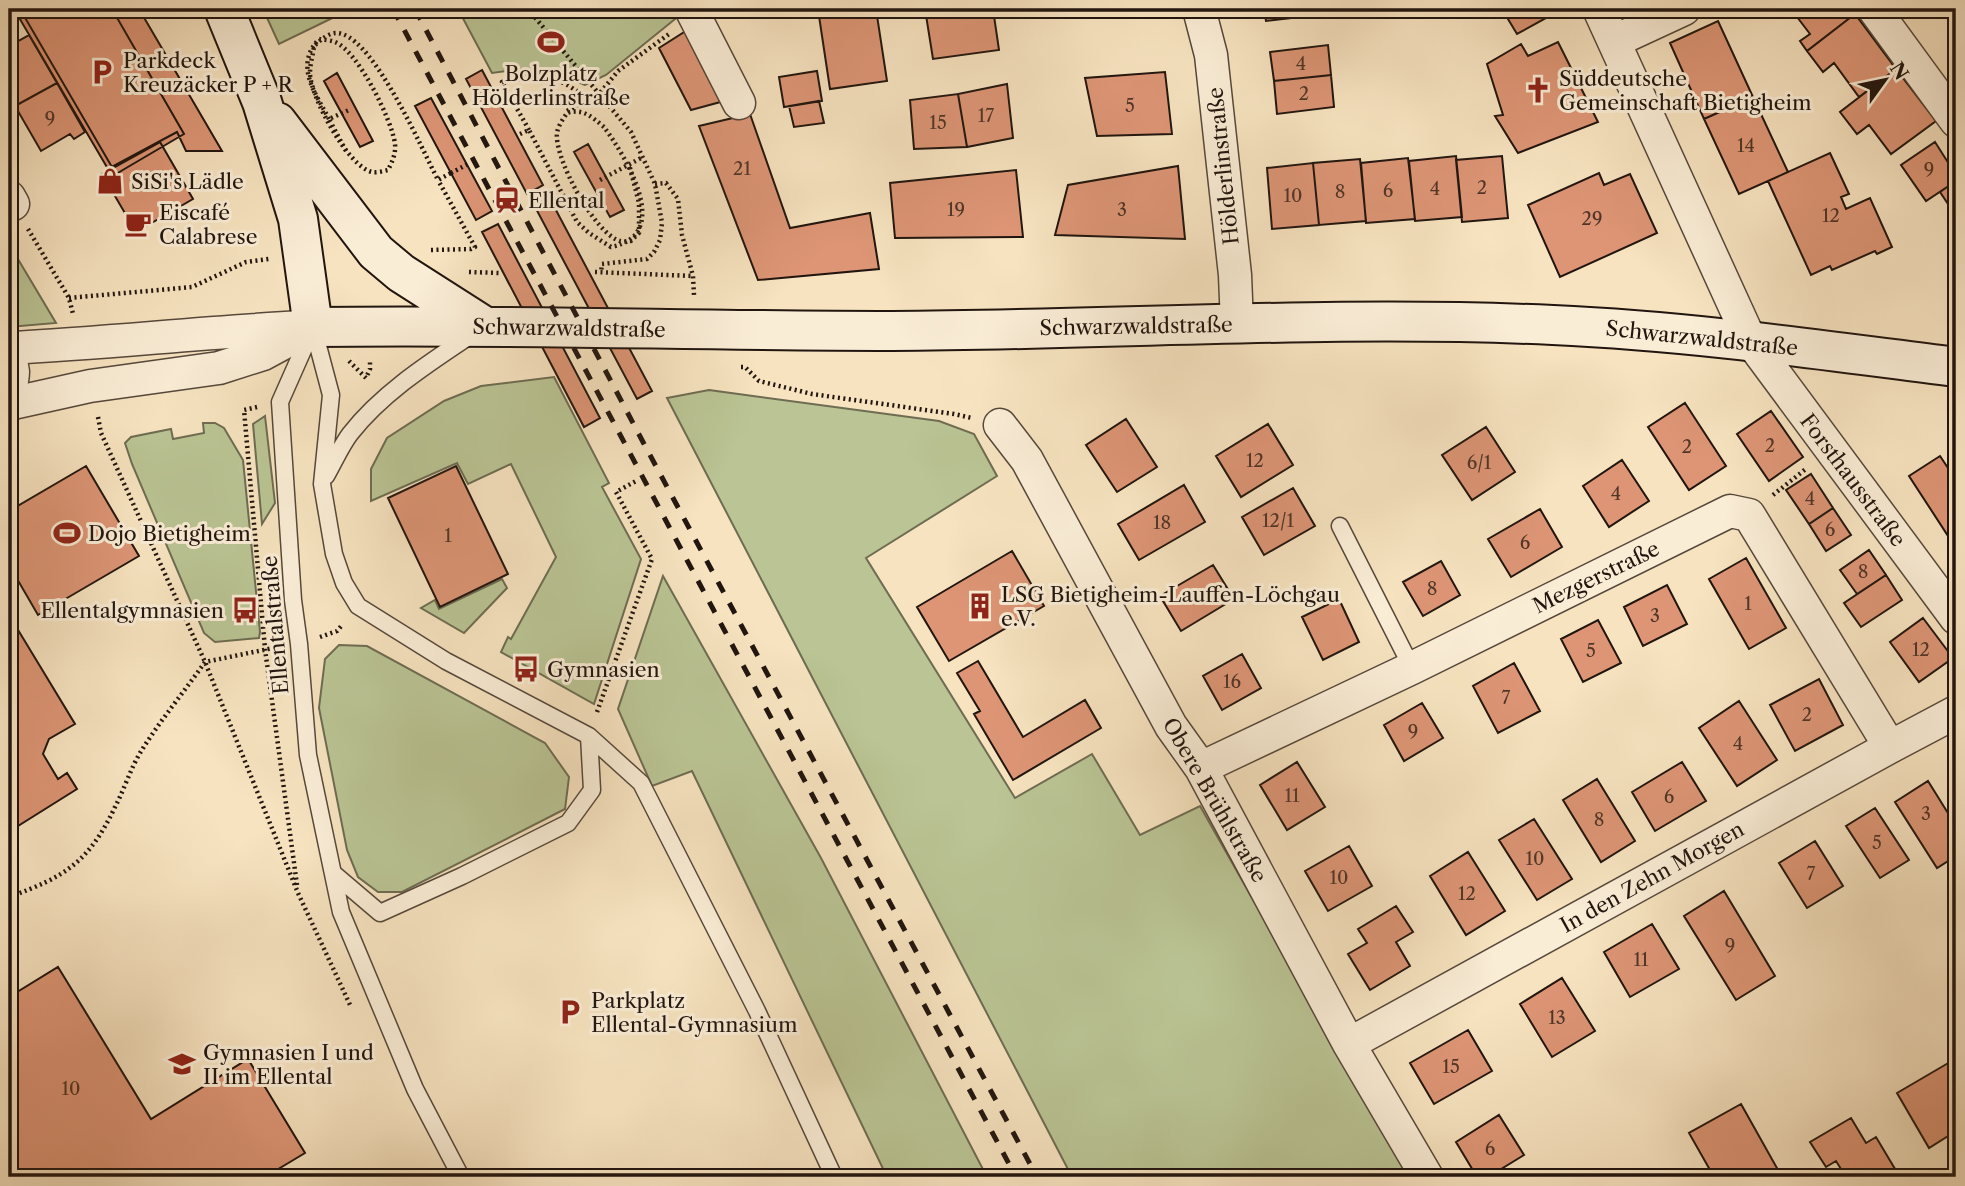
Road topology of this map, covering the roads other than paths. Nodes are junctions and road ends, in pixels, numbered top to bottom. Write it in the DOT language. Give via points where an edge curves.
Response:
graph roads {
  1 [pos="224,9"];
  2 [pos="1199,9"];
  3 [pos="1599,9"];
  4 [pos="1684,9"];
  5 [pos="1874,9"];
  6 [pos="693,13"];
  7 [pos="1615,41"];
  8 [pos="262,102"];
  9 [pos="739,103"];
  10 [pos="1956,121"];
  11 [pos="1237,324"];
  12 [pos="484,326"];
  13 [pos="313,327"];
  14 [pos="1750,340"];
  15 [pos="9,347"];
  16 [pos="1956,367"];
  17 [pos="12,403"];
  18 [pos="1000,425"];
  19 [pos="322,484"];
  20 [pos="1340,526"];
  21 [pos="1956,618"];
  22 [pos="1412,668"];
  23 [pos="1956,712"];
  24 [pos="589,736"];
  25 [pos="1890,747"];
  26 [pos="1201,768"];
  27 [pos="333,873"];
  28 [pos="1349,1044"];
  29 [pos="461,1177"];
  30 [pos="834,1177"];
  31 [pos="1427,1177"];
  1 -- 8 [label="main road"];
  2 -- 11 [label="street, Hölderlinstraße" via="1211,55"];
  3 -- 7 [label="street, Forsthausstraße"];
  4 -- 7 [label="street"];
  5 -- 10 [label="street"];
  6 -- 9 [label="street"];
  7 -- 14 [label="street, Forsthausstraße"];
  8 -- 12 [label="main road" via="376,252"];
  8 -- 13 [label="main road" via="298,219"];
  11 -- 12 [label="main road, Schwarzwaldstraße" via="898,331"];
  11 -- 14 [label="main road, Schwarzwaldstraße" via="1494,323"];
  12 -- 13 [label="main road, Schwarzwaldstraße"];
  12 -- 19 [label="lane" via="385,398 350,434"];
  13 -- 15 [label="street, Schwarzwaldstraße"];
  13 -- 17 [label="street, Schwarzwaldstraße" via="263,354 219,368 90,386"];
  13 -- 19 [label="lane" via="331,395"];
  13 -- 27 [label="lane, Ellentalstraße" via="280,402 308,755"];
  14 -- 16 [label="main road, Schwarzwaldstraße"];
  14 -- 21 [label="street, Forsthausstraße"];
  15 -- 17 [label="lane" via="20,359 21,378"];
  18 -- 26 [label="street, Obere Brühlstraße" via="1027,460 1171,726"];
  19 -- 24 [label="lane" via="334,554 358,606 446,661"];
  20 -- 22 [label="lane"];
  22 -- 25 [label="street, Mezgerstraße" via="1730,511 1749,515"];
  22 -- 26 [label="street, Mezgerstraße"];
  23 -- 25 [label="street, In den Zehn Morgen"];
  24 -- 27 [label="lane" via="592,790 568,823 380,914"];
  24 -- 30 [label="lane" via="641,783"];
  25 -- 28 [label="street, In den Zehn Morgen"];
  26 -- 28 [label="street, Obere Brühlstraße"];
  27 -- 29 [label="lane, Ellentalstraße" via="341,912 382,1012"];
  28 -- 31 [label="street, Obere Brühlstraße"];
}
